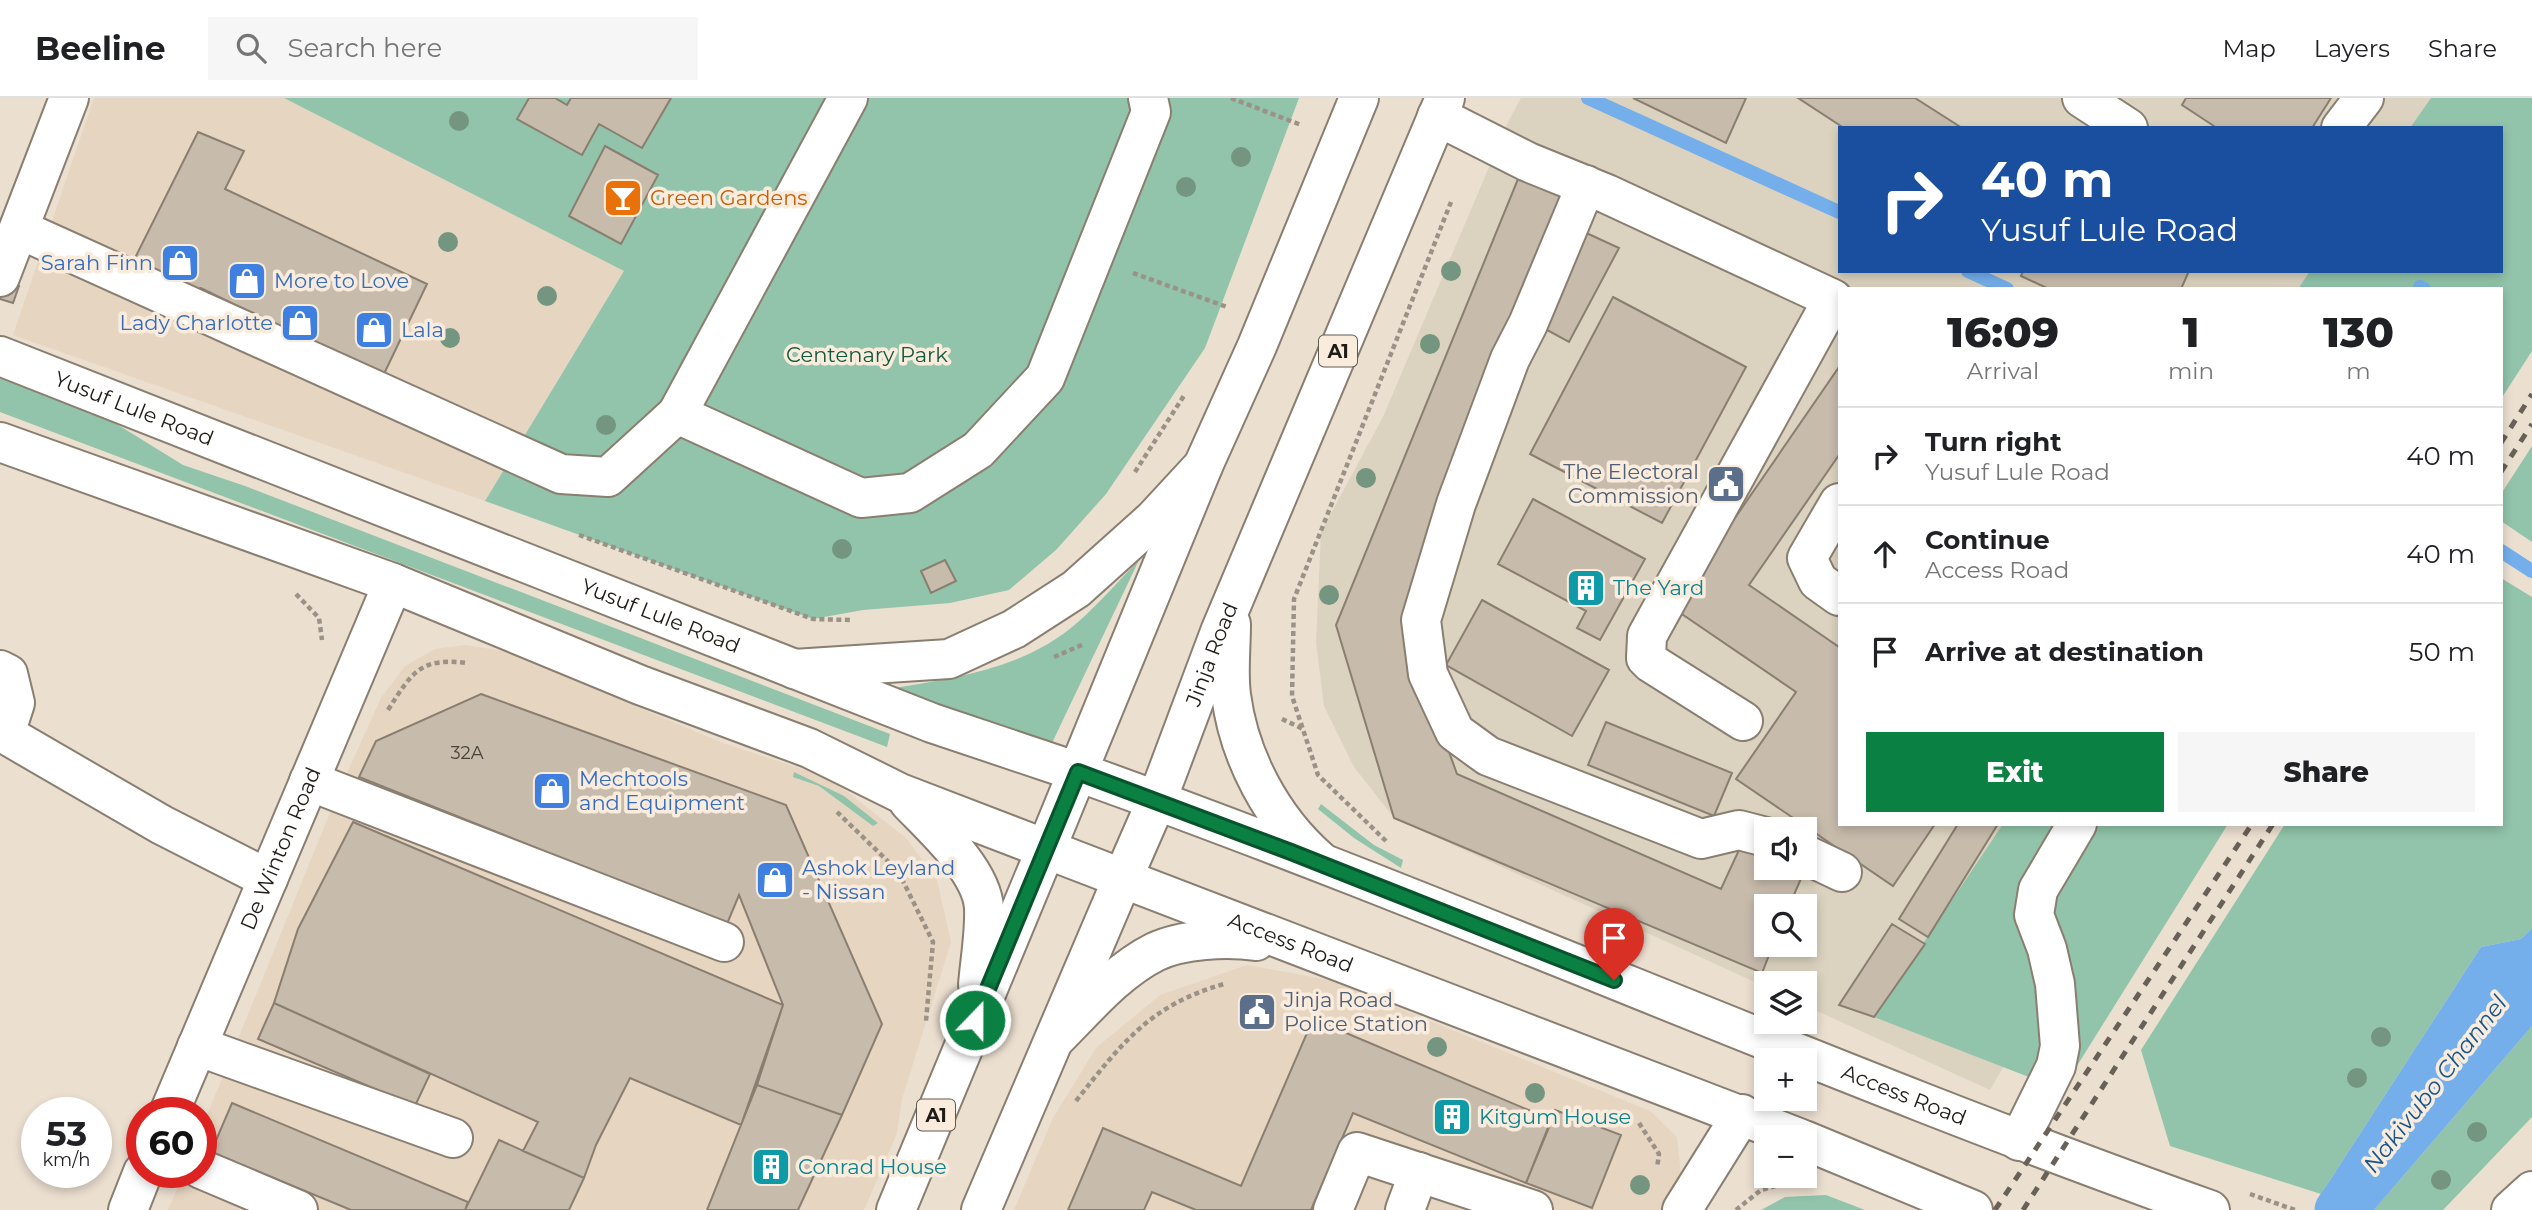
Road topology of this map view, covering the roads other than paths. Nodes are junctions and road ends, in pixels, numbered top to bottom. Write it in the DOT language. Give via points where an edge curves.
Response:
graph roads {
  1 [pos="69,98"];
  2 [pos="848,98"];
  3 [pos="1148,98"];
  4 [pos="1359,98"];
  5 [pos="2081,98"];
  6 [pos="2364,98"];
  7 [pos="1441,107"];
  8 [pos="2125,126"];
  9 [pos="2343,126"];
  10 [pos="1586,185"];
  11 [pos="19,229"];
  12 [pos="0,277"];
  13 [pos="1836,301"];
  14 [pos="0,356"];
  15 [pos="677,414"];
  16 [pos="0,442"];
  17 [pos="1203,466"];
  18 [pos="1838,505"];
  19 [pos="393,583"];
  20 [pos="1838,595"];
  21 [pos="1231,604"];
  22 [pos="794,669"];
  23 [pos="0,670"];
  24 [pos="1743,721"];
  25 [pos="1078,772"];
  26 [pos="309,781"];
  27 [pos="900,793"];
  28 [pos="1157,800"];
  29 [pos="2076,826"];
  30 [pos="1754,834"];
  31 [pos="1046,849"];
  32 [pos="1817,861"];
  33 [pos="1327,866"];
  34 [pos="1842,872"];
  35 [pos="268,879"];
  36 [pos="1122,880"];
  37 [pos="1279,941"];
  38 [pos="724,942"];
  39 [pos="975,1020"];
  40 [pos="1057,1037"];
  41 [pos="197,1046"];
  42 [pos="176,1097"];
  43 [pos="1742,1114"];
  44 [pos="1768,1125"];
  45 [pos="453,1138"];
  46 [pos="2019,1141"];
  47 [pos="1817,1145"];
  48 [pos="1419,1172"];
  49 [pos="217,1176"];
  50 [pos="137,1188"];
  51 [pos="2532,1191"];
  52 [pos="128,1210"];
  53 [pos="298,1210"];
  54 [pos="896,1210"];
  55 [pos="981,1210"];
  56 [pos="1333,1210"];
  57 [pos="1405,1210"];
  58 [pos="1534,1210"];
  59 [pos="1682,1210"];
  60 [pos="1973,1210"];
  61 [pos="2210,1210"];
  62 [pos="2511,1210"];
  1 -- 11 [label="main road"];
  2 -- 15 [label="main road"];
  3 -- 15 [label="main road" via="1151,112 1045,378 978,450 910,493 862,498"];
  4 -- 17 [label="main road, A1"];
  5 -- 8 [label="main road"];
  6 -- 9 [label="main road"];
  7 -- 10 [label="main road" via="1528,162"];
  7 -- 21 [label="main road, Jinja Road / A1"];
  10 -- 13 [label="main road"];
  10 -- 30 [label="main road" via="1510,359 1457,504 1420,620 1427,674 1455,732 1488,756 1701,839 1739,830"];
  11 -- 12 [label="main road"];
  11 -- 15 [label="main road" via="561,474 608,477"];
  13 -- 24 [label="main road" via="1647,636 1646,658 1651,663"];
  14 -- 22 [label="main road, Yusuf Lule Road"];
  16 -- 19 [label="main road"];
  17 -- 22 [label="main road" via="1154,519 1076,589 1005,634 949,659"];
  17 -- 25 [label="main road, A1"];
  18 -- 20 [label="main road" via="1807,558 1818,581"];
  19 -- 26 [label="main road, De Winton Road"];
  19 -- 27 [label="main road" via="640,685 808,748"];
  21 -- 28 [label="main road, Jinja Road / A1"];
  21 -- 33 [label="main road" via="1231,695 1253,774 1294,835"];
  22 -- 25 [label="main road, Yusuf Lule Road" via="932,723"];
  23 -- 35 [label="main road" via="8,674 15,703 5,734 162,825"];
  25 -- 28 [label="main road, Yusuf Lule Road"];
  25 -- 31 [label="main road, A1"];
  26 -- 35 [label="main road, De Winton Road"];
  26 -- 38 [label="main road"];
  27 -- 31 [label="main road, Access Road"];
  27 -- 39 [label="main road" via="947,842 972,876 984,906"];
  28 -- 33 [label="main road, Yusuf Lule Road"];
  28 -- 36 [label="main road, Jinja Road / A1"];
  29 -- 46 [label="main road" via="2038,890 2034,915 2055,984 2060,1046 2056,1066"];
  31 -- 36 [label="main road, Access Road"];
  31 -- 39 [label="main road, A1"];
  32 -- 34 [label="main road"];
  33 -- 46 [label="main road, Access Road"];
  35 -- 41 [label="main road, De Winton Road"];
  36 -- 37 [label="main road, Access Road"];
  36 -- 40 [label="main road, Jinja Road / A1"];
  37 -- 40 [label="main road" via="1222,937 1156,951 1107,987"];
  37 -- 43 [label="main road, Access Road"];
  39 -- 54 [label="main road, A1"];
  40 -- 55 [label="main road, Jinja Road / A1"];
  41 -- 42 [label="main road, De Winton Road"];
  41 -- 45 [label="main road"];
  43 -- 44 [label="main road, Access Road"];
  43 -- 59 [label="main road"];
  46 -- 61 [label="main road, Access Road"];
  47 -- 60 [label="main road"];
  48 -- 56 [label="main road" via="1357,1152"];
  48 -- 57 [label="main road"];
  48 -- 58 [label="main road"];
  49 -- 53 [label="main road"];
  50 -- 52 [label="main road"];
  51 -- 62 [label="main road"];
}
